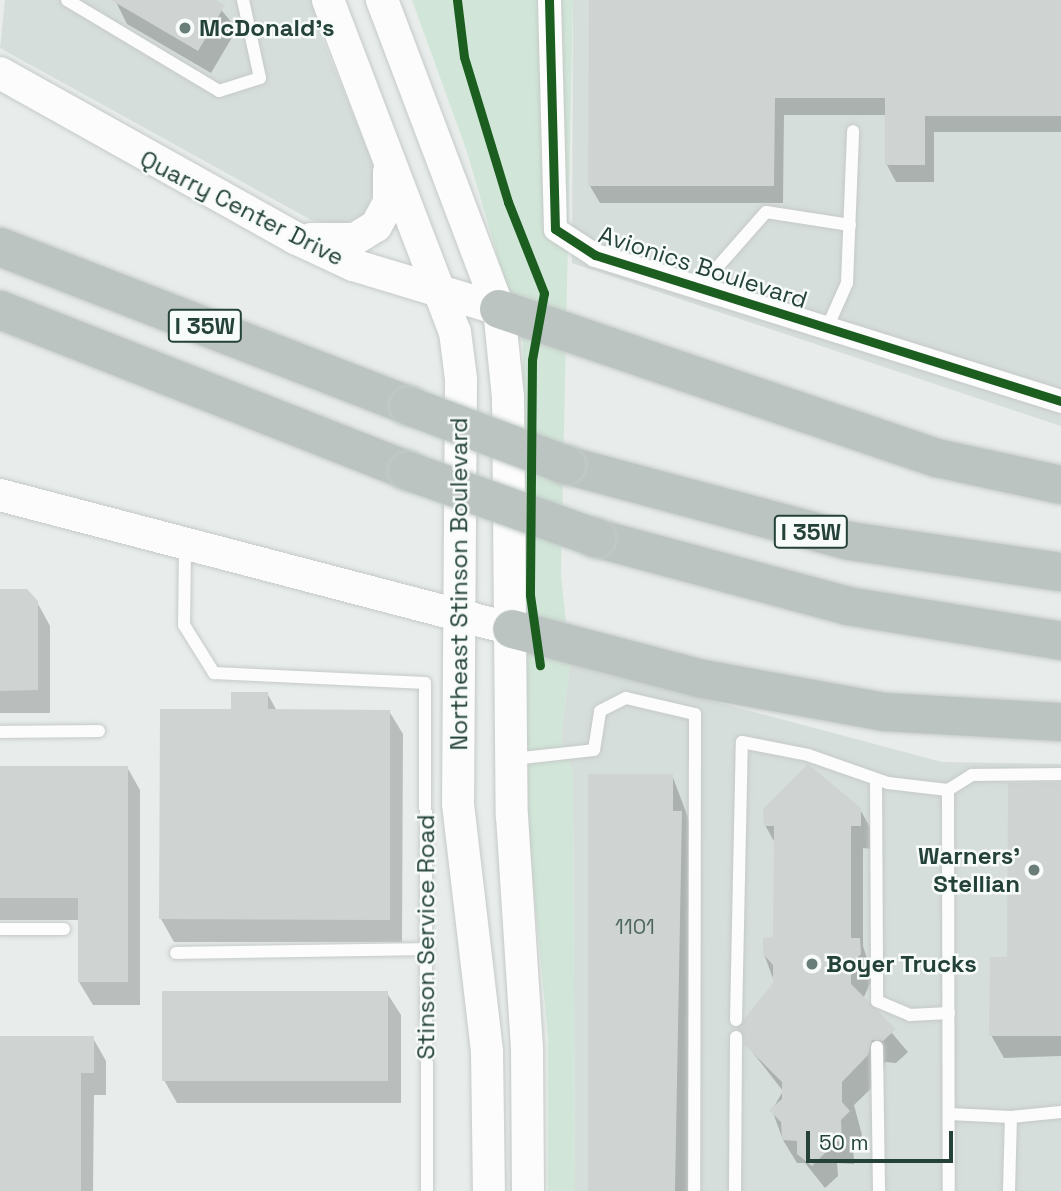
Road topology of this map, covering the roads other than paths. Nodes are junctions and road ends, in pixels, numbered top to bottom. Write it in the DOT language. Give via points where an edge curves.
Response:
graph roads {
  1 [pos="66,0"];
  2 [pos="243,0"];
  3 [pos="328,0"];
  4 [pos="382,0"];
  5 [pos="549,0"];
  6 [pos="0,73"];
  7 [pos="853,131"];
  8 [pos="389,164"];
  9 [pos="850,225"];
  10 [pos="295,238"];
  11 [pos="0,247"];
  12 [pos="699,288"];
  13 [pos="440,291"];
  14 [pos="499,309"];
  15 [pos="0,310"];
  16 [pos="0,328"];
  17 [pos="827,328"];
  18 [pos="225,401"];
  19 [pos="1061,401"];
  20 [pos="1061,485"];
  21 [pos="0,495"];
  22 [pos="185,547"];
  23 [pos="1061,572"];
  24 [pos="456,617"];
  25 [pos="512,629"];
  26 [pos="1061,641"];
  27 [pos="1061,722"];
  28 [pos="99,731"];
  29 [pos="0,732"];
  30 [pos="512,759"];
  31 [pos="1061,774"];
  32 [pos="876,779"];
  33 [pos="948,790"];
  34 [pos="0,929"];
  35 [pos="64,929"];
  36 [pos="425,949"];
  37 [pos="176,953"];
  38 [pos="949,1013"];
  39 [pos="736,1020"];
  40 [pos="736,1037"];
  41 [pos="877,1047"];
  42 [pos="1061,1112"];
  43 [pos="949,1114"];
  44 [pos="1011,1117"];
  45 [pos="427,1191"];
  46 [pos="489,1191"];
  47 [pos="527,1191"];
  48 [pos="694,1191"];
  49 [pos="735,1191"];
  50 [pos="878,1191"];
  51 [pos="949,1191"];
  52 [pos="1009,1191"];
  1 -- 2 [label="lane" via="219,91 260,78"];
  3 -- 8 [label="main road, Northeast Stinson Boulevard"];
  4 -- 14 [label="main road, Northeast Stinson Boulevard" via="493,279"];
  5 -- 12 [label="street, Avionics Boulevard" via="555,229 595,255"];
  6 -- 10 [label="main road, Quarry Center Drive"];
  7 -- 9 [label="lane"];
  8 -- 10 [label="main road" via="389,203 366,234 341,241"];
  8 -- 13 [label="main road, Northeast Stinson Boulevard"];
  9 -- 12 [label="lane" via="766,212"];
  9 -- 17 [label="lane" via="847,283"];
  10 -- 13 [label="main road, Quarry Center Drive" via="353,265"];
  11 -- 23 [label="highway, I 35W, bridge" via="566,465 850,541"];
  12 -- 17 [label="street, Avionics Boulevard"];
  13 -- 14 [label="main road, Quarry Center Drive"];
  13 -- 24 [label="main road, Northeast Stinson Boulevard" via="455,332 461,379"];
  14 -- 20 [label="highway" via="937,458"];
  14 -- 25 [label="main road, Northeast Stinson Boulevard" via="508,397"];
  15 -- 18 [label="highway, I 35W"];
  16 -- 18 [label="highway"];
  17 -- 19 [label="street, Avionics Boulevard"];
  18 -- 26 [label="highway, I 35W, bridge" via="596,538 848,606"];
  21 -- 22 [label="main road"];
  22 -- 24 [label="main road"];
  22 -- 36 [label="lane, Stinson Service Road" via="184,625 214,673 425,682"];
  24 -- 25 [label="main road"];
  24 -- 46 [label="main road, Northeast Stinson Boulevard" via="458,804 487,1052"];
  25 -- 27 [label="highway" via="704,679 885,712"];
  25 -- 30 [label="main road, Northeast Stinson Boulevard"];
  28 -- 29 [label="lane"];
  30 -- 47 [label="main road, Northeast Stinson Boulevard" via="527,1050"];
  30 -- 48 [label="lane" via="594,750 600,711 626,698 695,714"];
  31 -- 33 [label="lane" via="972,775"];
  32 -- 33 [label="lane"];
  32 -- 38 [label="lane" via="876,1005 910,1015"];
  32 -- 39 [label="lane" via="742,742"];
  33 -- 38 [label="lane"];
  34 -- 35 [label="lane"];
  36 -- 37 [label="lane"];
  36 -- 45 [label="lane, Stinson Service Road"];
  38 -- 43 [label="lane"];
  40 -- 49 [label="lane"];
  41 -- 50 [label="lane"];
  42 -- 44 [label="lane"];
  43 -- 44 [label="lane"];
  43 -- 51 [label="lane"];
  44 -- 52 [label="lane"];
}
